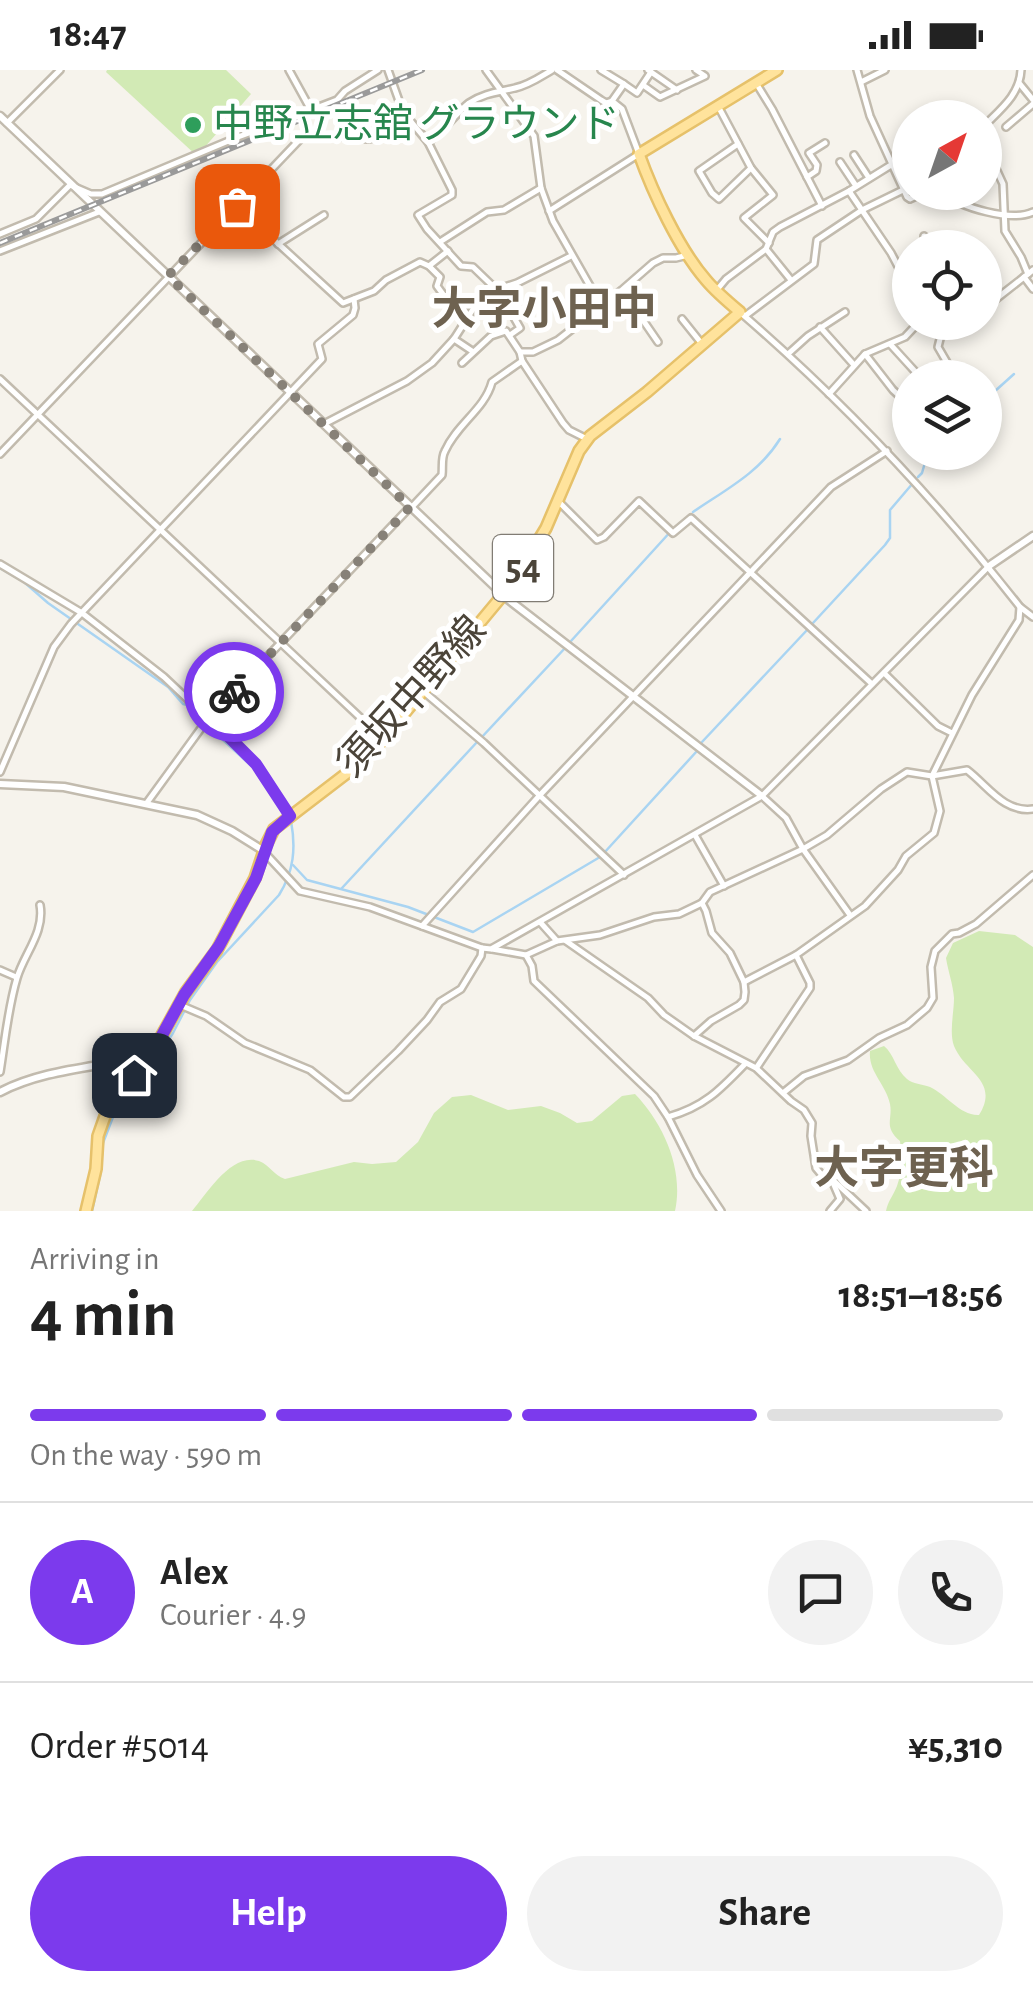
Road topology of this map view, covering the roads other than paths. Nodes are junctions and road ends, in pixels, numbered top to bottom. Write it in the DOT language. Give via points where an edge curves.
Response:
graph roads {
  1 [pos="60,70"];
  2 [pos="289,70"];
  3 [pos="378,70"];
  4 [pos="388,70"];
  5 [pos="486,70"];
  6 [pos="554,70"];
  7 [pos="601,70"];
  8 [pos="696,70"];
  9 [pos="776,70"];
  10 [pos="857,70"];
  11 [pos="884,70"];
  12 [pos="1021,70"];
  13 [pos="649,71"];
  14 [pos="861,82"];
  15 [pos="756,83"];
  16 [pos="624,84"];
  17 [pos="1020,84"];
  18 [pos="642,85"];
  19 [pos="499,90"];
  20 [pos="677,90"];
  21 [pos="612,101"];
  22 [pos="1033,102"];
  23 [pos="718,106"];
  24 [pos="1002,107"];
  25 [pos="311,110"];
  26 [pos="0,116"];
  27 [pos="7,123"];
  28 [pos="412,124"];
  29 [pos="1006,127"];
  30 [pos="428,142"];
  31 [pos="825,143"];
  32 [pos="738,144"];
  33 [pos="639,154"];
  34 [pos="854,156"];
  35 [pos="840,162"];
  36 [pos="892,164"];
  37 [pos="751,168"];
  38 [pos="807,177"];
  39 [pos="870,178"];
  40 [pos="1002,180"];
  41 [pos="70,185"];
  42 [pos="856,186"];
  43 [pos="541,188"];
  44 [pos="849,191"];
  45 [pos="892,195"];
  46 [pos="237,206"];
  47 [pos="822,206"];
  48 [pos="862,210"];
  49 [pos="985,210"];
  50 [pos="549,211"];
  51 [pos="99,212"];
  52 [pos="1033,212"];
  53 [pos="1004,214"];
  54 [pos="324,215"];
  55 [pos="0,234"];
  56 [pos="439,242"];
  57 [pos="278,244"];
  58 [pos="768,246"];
  59 [pos="0,251"];
  60 [pos="448,251"];
  61 [pos="688,255"];
  62 [pos="892,255"];
  63 [pos="571,256"];
  64 [pos="429,266"];
  65 [pos="1028,274"];
  66 [pos="168,276"];
  67 [pos="791,280"];
  68 [pos="495,289"];
  69 [pos="1033,289"];
  70 [pos="622,290"];
  71 [pos="716,291"];
  72 [pos="1002,294"];
  73 [pos="354,298"];
  74 [pos="477,303"];
  75 [pos="603,304"];
  76 [pos="845,312"];
  77 [pos="742,314"];
  78 [pos="682,319"];
  79 [pos="820,327"];
  80 [pos="510,336"];
  81 [pos="454,340"];
  82 [pos="898,340"];
  83 [pos="658,342"];
  84 [pos="702,344"];
  85 [pos="890,344"];
  86 [pos="472,352"];
  87 [pos="520,352"];
  88 [pos="788,354"];
  89 [pos="865,354"];
  90 [pos="905,360"];
  91 [pos="522,361"];
  92 [pos="462,362"];
  93 [pos="854,365"];
  94 [pos="0,379"];
  95 [pos="892,388"];
  96 [pos="290,393"];
  97 [pos="829,394"];
  98 [pos="38,415"];
  99 [pos="324,424"];
  100 [pos="587,439"];
  101 [pos="886,452"];
  102 [pos="0,454"];
  103 [pos="558,502"];
  104 [pos="411,508"];
  105 [pos="160,529"];
  106 [pos="1033,536"];
  107 [pos="0,564"];
  108 [pos="988,566"];
  109 [pos="751,572"];
  110 [pos="503,594"];
  111 [pos="1020,606"];
  112 [pos="81,614"];
  113 [pos="1033,617"];
  114 [pos="281,644"];
  115 [pos="884,673"];
  116 [pos="872,684"];
  117 [pos="423,691"];
  118 [pos="634,698"];
  119 [pos="210,718"];
  120 [pos="202,727"];
  121 [pos="953,734"];
  122 [pos="383,740"];
  123 [pos="0,772"];
  124 [pos="932,776"];
  125 [pos="0,784"];
  126 [pos="540,796"];
  127 [pos="762,796"];
  128 [pos="146,804"];
  129 [pos="1033,809"];
  130 [pos="286,818"];
  131 [pos="695,834"];
  132 [pos="804,850"];
  133 [pos="264,851"];
  134 [pos="624,875"];
  135 [pos="1033,875"];
  136 [pos="724,886"];
  137 [pos="702,903"];
  138 [pos="40,905"];
  139 [pos="850,914"];
  140 [pos="540,922"];
  141 [pos="422,926"];
  142 [pos="565,940"];
  143 [pos="557,941"];
  144 [pos="482,948"];
  145 [pos="492,949"];
  146 [pos="796,955"];
  147 [pos="526,956"];
  148 [pos="0,970"];
  149 [pos="17,977"];
  150 [pos="744,982"];
  151 [pos="184,1007"];
  152 [pos="694,1036"];
  153 [pos="745,1064"];
  154 [pos="140,1068"];
  155 [pos="756,1068"];
  156 [pos="0,1072"];
  157 [pos="0,1092"];
  158 [pos="783,1093"];
  159 [pos="668,1117"];
  160 [pos="831,1178"];
  161 [pos="86,1211"];
  162 [pos="721,1211"];
  163 [pos="830,1211"];
  164 [pos="866,1211"];
  1 -- 27 [label="street"];
  2 -- 25 [label="street"];
  3 -- 25 [label="street"];
  4 -- 28 [label="street"];
  5 -- 19 [label="street"];
  6 -- 19 [label="street"];
  6 -- 21 [label="street"];
  7 -- 16 [label="street"];
  8 -- 20 [label="street" via="706,76"];
  9 -- 15 [label="main road"];
  10 -- 14 [label="street"];
  11 -- 14 [label="street"];
  12 -- 17 [label="street"];
  13 -- 18 [label="street"];
  13 -- 20 [label="street"];
  14 -- 36 [label="street"];
  15 -- 23 [label="main road"];
  15 -- 38 [label="street"];
  16 -- 18 [label="street" via="637,93"];
  16 -- 21 [label="street"];
  17 -- 22 [label="street"];
  17 -- 24 [label="street"];
  18 -- 20 [label="street" via="660,97"];
  19 -- 30 [label="street" via="469,104"];
  19 -- 43 [label="street" via="534,136"];
  21 -- 33 [label="street" via="622,109"];
  22 -- 29 [label="street"];
  23 -- 32 [label="street"];
  23 -- 33 [label="main road"];
  25 -- 41 [label="street" via="102,194"];
  26 -- 27 [label="street"];
  27 -- 41 [label="street"];
  28 -- 30 [label="street"];
  28 -- 46 [label="street" via="368,139 305,134"];
  30 -- 56 [label="street" via="452,190 418,215"];
  31 -- 38 [label="street" via="809,154 817,165"];
  32 -- 37 [label="street"];
  32 -- 37 [label="street" via="700,172 719,200"];
  33 -- 50 [label="street"];
  33 -- 61 [label="main road"];
  34 -- 39 [label="street"];
  35 -- 42 [label="street"];
  36 -- 39 [label="street"];
  37 -- 58 [label="street" via="773,195 744,218"];
  38 -- 47 [label="street"];
  39 -- 42 [label="street"];
  40 -- 53 [label="street"];
  41 -- 51 [label="street"];
  41 -- 55 [label="street" via="36,218"];
  42 -- 44 [label="street"];
  43 -- 50 [label="street"];
  43 -- 56 [label="street"];
  44 -- 47 [label="street"];
  44 -- 48 [label="street"];
  45 -- 48 [label="street"];
  46 -- 57 [label="street"];
  46 -- 66 [label="street"];
  47 -- 58 [label="street" via="773,232"];
  48 -- 62 [label="street"];
  48 -- 67 [label="street" via="817,240 814,264"];
  49 -- 53 [label="street"];
  50 -- 63 [label="street"];
  51 -- 59 [label="street"];
  51 -- 66 [label="street"];
  52 -- 53 [label="street"];
  53 -- 65 [label="street" via="1005,231"];
  54 -- 57 [label="street"];
  56 -- 60 [label="street"];
  57 -- 73 [label="street" via="344,303"];
  58 -- 67 [label="street"];
  58 -- 71 [label="street"];
  60 -- 64 [label="street"];
  60 -- 68 [label="street"];
  61 -- 70 [label="street" via="663,258"];
  61 -- 71 [label="main road"];
  63 -- 68 [label="street"];
  63 -- 75 [label="street"];
  64 -- 73 [label="street" via="420,262"];
  64 -- 74 [label="street" via="453,308"];
  65 -- 69 [label="street"];
  65 -- 72 [label="street"];
  66 -- 96 [label="street"];
  66 -- 98 [label="street"];
  67 -- 77 [label="street"];
  68 -- 74 [label="street"];
  68 -- 80 [label="street" via="520,328"];
  70 -- 75 [label="street"];
  70 -- 83 [label="street"];
  71 -- 77 [label="main road"];
  73 -- 96 [label="street" via="354,314 318,344 322,359"];
  74 -- 81 [label="street"];
  75 -- 87 [label="street" via="547,347"];
  76 -- 79 [label="street"];
  77 -- 84 [label="main road, 須坂中野線 / 54"];
  77 -- 88 [label="street"];
  78 -- 84 [label="street"];
  79 -- 88 [label="street"];
  79 -- 93 [label="street"];
  80 -- 86 [label="street" via="491,336"];
  80 -- 87 [label="street"];
  81 -- 86 [label="street"];
  81 -- 99 [label="street" via="407,381"];
  82 -- 85 [label="street"];
  84 -- 100 [label="main road, 須坂中野線 / 54"];
  85 -- 89 [label="street"];
  85 -- 90 [label="street"];
  86 -- 92 [label="street"];
  87 -- 91 [label="street"];
  88 -- 97 [label="street"];
  89 -- 93 [label="street"];
  89 -- 95 [label="street"];
  91 -- 100 [label="street" via="563,423"];
  91 -- 104 [label="street" via="492,382 442,454 442,475"];
  93 -- 97 [label="street"];
  94 -- 98 [label="street"];
  96 -- 99 [label="street"];
  96 -- 105 [label="street"];
  97 -- 101 [label="street"];
  98 -- 102 [label="street"];
  98 -- 105 [label="street"];
  99 -- 104 [label="street"];
  100 -- 103 [label="main road, 須坂中野線 / 54"];
  101 -- 108 [label="street"];
  101 -- 109 [label="street" via="830,487"];
  103 -- 109 [label="street" via="598,540 640,501 673,533 691,518"];
  103 -- 110 [label="main road, 須坂中野線 / 54"];
  104 -- 110 [label="street"];
  104 -- 114 [label="street"];
  105 -- 112 [label="street"];
  105 -- 114 [label="street"];
  106 -- 108 [label="street"];
  107 -- 112 [label="street"];
  108 -- 111 [label="street"];
  108 -- 115 [label="street"];
  109 -- 116 [label="street"];
  109 -- 118 [label="street"];
  110 -- 117 [label="main road, 須坂中野線 / 54"];
  110 -- 118 [label="street"];
  111 -- 113 [label="street"];
  111 -- 121 [label="street" via="1019,620"];
  112 -- 119 [label="street"];
  112 -- 123 [label="street" via="54,647"];
  114 -- 119 [label="street"];
  114 -- 122 [label="street"];
  115 -- 116 [label="street"];
  115 -- 121 [label="street"];
  116 -- 127 [label="street"];
  117 -- 122 [label="main road, 須坂中野線 / 54"];
  117 -- 126 [label="street"];
  118 -- 126 [label="street"];
  118 -- 127 [label="street"];
  119 -- 130 [label="street" via="256,764"];
  120 -- 128 [label="street"];
  121 -- 124 [label="street"];
  122 -- 130 [label="main road, 須坂中野線 / 54"];
  124 -- 129 [label="street" via="967,770 1012,807"];
  124 -- 132 [label="street" via="907,772"];
  124 -- 139 [label="street" via="940,812 934,832"];
  125 -- 128 [label="street"];
  126 -- 134 [label="street"];
  126 -- 141 [label="street"];
  127 -- 131 [label="street"];
  127 -- 132 [label="street" via="786,818"];
  128 -- 133 [label="street" via="198,815"];
  130 -- 133 [label="main road, 須坂中野線 / 54"];
  131 -- 134 [label="street"];
  131 -- 136 [label="street"];
  132 -- 136 [label="street"];
  132 -- 139 [label="street"];
  133 -- 141 [label="street" via="300,891"];
  133 -- 151 [label="main road, 須坂中野線 / 54" via="256,878"];
  134 -- 140 [label="street"];
  135 -- 158 [label="street" via="935,952 933,998 907,1026"];
  136 -- 137 [label="street"];
  137 -- 142 [label="street"];
  137 -- 150 [label="street" via="712,933"];
  138 -- 149 [label="street" via="42,916"];
  139 -- 146 [label="street"];
  140 -- 143 [label="street"];
  140 -- 145 [label="street"];
  141 -- 144 [label="street"];
  142 -- 143 [label="street"];
  142 -- 152 [label="street"];
  143 -- 147 [label="street"];
  144 -- 145 [label="street"];
  144 -- 151 [label="street" via="461,990 440,1002 350,1096"];
  145 -- 147 [label="street"];
  146 -- 150 [label="street"];
  146 -- 155 [label="street" via="810,988"];
  147 -- 159 [label="street" via="534,981"];
  148 -- 149 [label="street"];
  149 -- 156 [label="street"];
  150 -- 152 [label="street" via="744,1000"];
  151 -- 154 [label="main road, 須坂中野線 / 54"];
  152 -- 153 [label="street"];
  153 -- 155 [label="street"];
  153 -- 159 [label="street" via="714,1096"];
  154 -- 157 [label="street" via="117,1062 42,1076"];
  154 -- 161 [label="main road, 須坂中野線 / 54" via="108,1107"];
  155 -- 158 [label="street"];
  158 -- 160 [label="street" via="809,1116 816,1168"];
  159 -- 162 [label="street"];
  160 -- 163 [label="street" via="840,1199"];
  160 -- 164 [label="street"];
}
